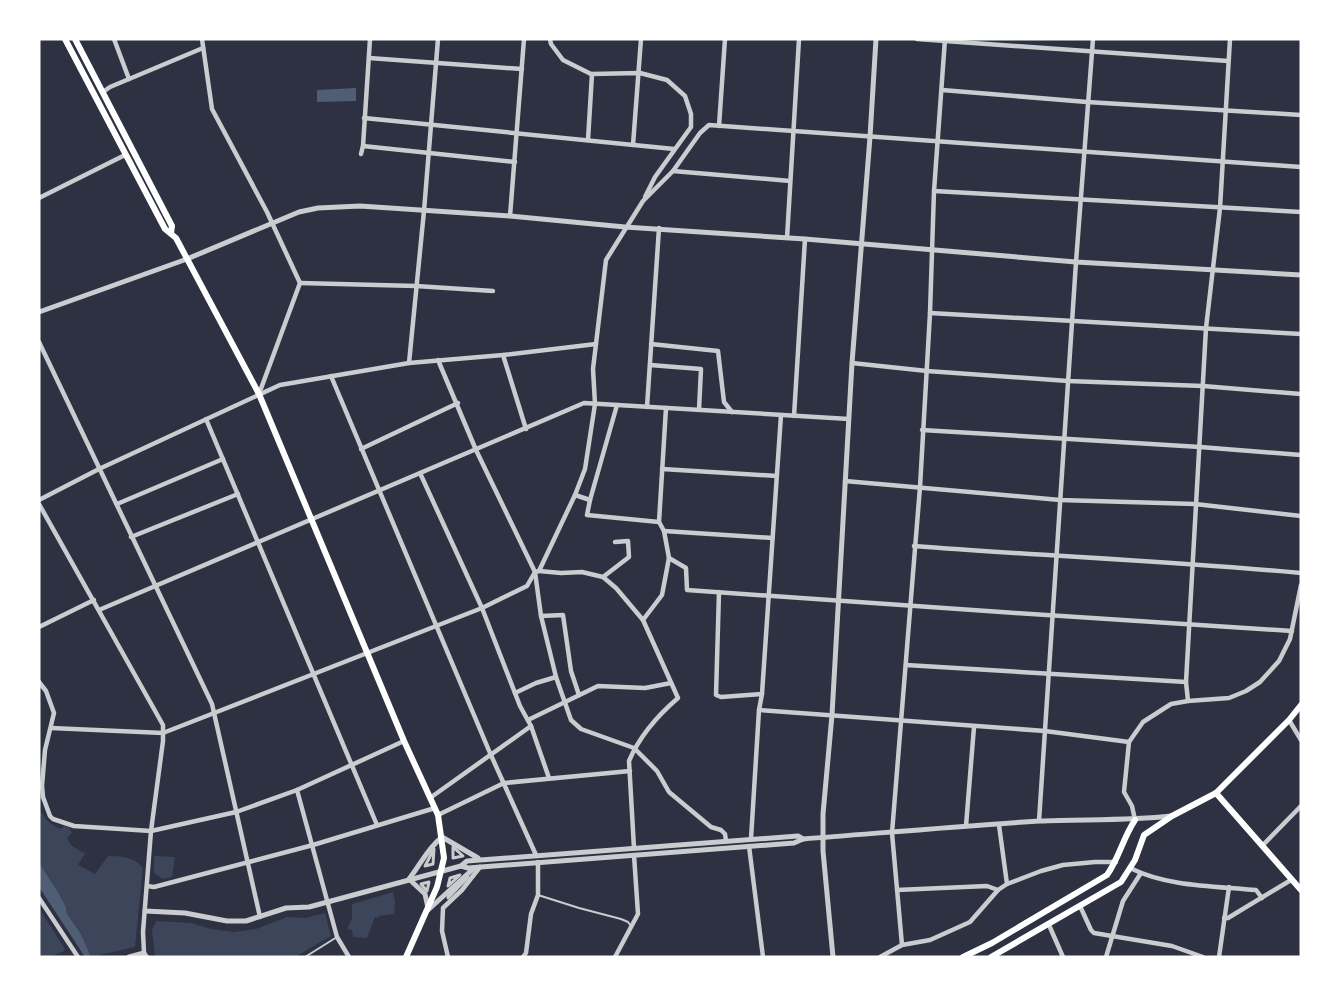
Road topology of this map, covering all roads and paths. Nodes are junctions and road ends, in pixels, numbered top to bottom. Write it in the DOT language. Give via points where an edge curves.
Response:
graph roads {
  1 [pos="66,39"];
  2 [pos="75,39"];
  3 [pos="114,39"];
  4 [pos="202,39"];
  5 [pos="370,39"];
  6 [pos="438,39"];
  7 [pos="524,39"];
  8 [pos="550,39"];
  9 [pos="641,39"];
  10 [pos="725,39"];
  11 [pos="799,39"];
  12 [pos="876,39"];
  13 [pos="917,39"];
  14 [pos="1093,39"];
  15 [pos="1230,39"];
  16 [pos="945,40"];
  17 [pos="203,48"];
  18 [pos="1092,52"];
  19 [pos="369,58"];
  20 [pos="1228,61"];
  21 [pos="436,64"];
  22 [pos="522,69"];
  23 [pos="640,73"];
  24 [pos="592,74"];
  25 [pos="129,79"];
  26 [pos="942,90"];
  27 [pos="103,92"];
  28 [pos="1087,102"];
  29 [pos="1226,110"];
  30 [pos="1301,115"];
  31 [pos="364,118"];
  32 [pos="430,125"];
  33 [pos="719,126"];
  34 [pos="691,127"];
  35 [pos="793,131"];
  36 [pos="517,133"];
  37 [pos="700,133"];
  38 [pos="870,137"];
  39 [pos="588,140"];
  40 [pos="938,140"];
  41 [pos="633,145"];
  42 [pos="363,146"];
  43 [pos="675,149"];
  44 [pos="1085,150"];
  45 [pos="428,153"];
  46 [pos="361,154"];
  47 [pos="124,155"];
  48 [pos="1223,161"];
  49 [pos="514,162"];
  50 [pos="1301,167"];
  51 [pos="673,171"];
  52 [pos="790,181"];
  53 [pos="934,191"];
  54 [pos="39,198"];
  55 [pos="1080,200"];
  56 [pos="643,201"];
  57 [pos="1220,208"];
  58 [pos="424,211"];
  59 [pos="1301,212"];
  60 [pos="510,216"];
  61 [pos="272,223"];
  62 [pos="625,227"];
  63 [pos="659,228"];
  64 [pos="171,232"];
  65 [pos="787,238"];
  66 [pos="805,239"];
  67 [pos="861,244"];
  68 [pos="932,251"];
  69 [pos="187,259"];
  70 [pos="1076,262"];
  71 [pos="1213,270"];
  72 [pos="1301,275"];
  73 [pos="300,283"];
  74 [pos="416,286"];
  75 [pos="493,291"];
  76 [pos="39,312"];
  77 [pos="930,313"];
  78 [pos="1072,322"];
  79 [pos="1206,328"];
  80 [pos="1301,334"];
  81 [pos="39,342"];
  82 [pos="596,344"];
  83 [pos="651,344"];
  84 [pos="502,355"];
  85 [pos="438,360"];
  86 [pos="409,363"];
  87 [pos="852,363"];
  88 [pos="650,365"];
  89 [pos="927,371"];
  90 [pos="331,376"];
  91 [pos="1068,381"];
  92 [pos="1203,386"];
  93 [pos="259,394"];
  94 [pos="1301,394"];
  95 [pos="458,403"];
  96 [pos="595,404"];
  97 [pos="617,405"];
  98 [pos="647,407"];
  99 [pos="666,408"];
  100 [pos="699,410"];
  101 [pos="732,412"];
  102 [pos="781,415"];
  103 [pos="794,416"];
  104 [pos="207,419"];
  105 [pos="849,419"];
  106 [pos="526,429"];
  107 [pos="922,430"];
  108 [pos="1064,439"];
  109 [pos="1200,447"];
  110 [pos="361,449"];
  111 [pos="476,450"];
  112 [pos="1301,455"];
  113 [pos="224,459"];
  114 [pos="99,469"];
  115 [pos="662,469"];
  116 [pos="420,473"];
  117 [pos="777,476"];
  118 [pos="845,481"];
  119 [pos="920,487"];
  120 [pos="378,489"];
  121 [pos="238,494"];
  122 [pos="575,495"];
  123 [pos="590,500"];
  124 [pos="1060,500"];
  125 [pos="39,502"];
  126 [pos="117,504"];
  127 [pos="1195,504"];
  128 [pos="1301,516"];
  129 [pos="312,518"];
  130 [pos="659,522"];
  131 [pos="664,531"];
  132 [pos="131,537"];
  133 [pos="772,538"];
  134 [pos="258,542"];
  135 [pos="615,542"];
  136 [pos="914,546"];
  137 [pos="1057,557"];
  138 [pos="669,558"];
  139 [pos="1192,563"];
  140 [pos="537,572"];
  141 [pos="1301,573"];
  142 [pos="603,577"];
  143 [pos="155,585"];
  144 [pos="1301,585"];
  145 [pos="719,592"];
  146 [pos="768,596"];
  147 [pos="94,600"];
  148 [pos="838,602"];
  149 [pos="911,607"];
  150 [pos="482,608"];
  151 [pos="99,610"];
  152 [pos="1053,614"];
  153 [pos="541,616"];
  154 [pos="643,620"];
  155 [pos="1190,624"];
  156 [pos="436,626"];
  157 [pos="39,627"];
  158 [pos="1292,631"];
  159 [pos="368,654"];
  160 [pos="906,665"];
  161 [pos="315,675"];
  162 [pos="1049,675"];
  163 [pos="556,677"];
  164 [pos="39,682"];
  165 [pos="1186,682"];
  166 [pos="671,683"];
  167 [pos="515,693"];
  168 [pos="762,694"];
  169 [pos="579,695"];
  170 [pos="1188,701"];
  171 [pos="565,703"];
  172 [pos="1301,705"];
  173 [pos="759,710"];
  174 [pos="215,712"];
  175 [pos="832,715"];
  176 [pos="528,720"];
  177 [pos="1289,720"];
  178 [pos="902,721"];
  179 [pos="531,726"];
  180 [pos="974,727"];
  181 [pos="51,728"];
  182 [pos="1045,731"];
  183 [pos="164,733"];
  184 [pos="1301,740"];
  185 [pos="404,741"];
  186 [pos="1129,742"];
  187 [pos="634,748"];
  188 [pos="490,753"];
  189 [pos="353,765"];
  190 [pos="630,771"];
  191 [pos="549,778"];
  192 [pos="504,783"];
  193 [pos="297,790"];
  194 [pos="1216,793"];
  195 [pos="430,798"];
  196 [pos="1301,806"];
  197 [pos="236,812"];
  198 [pos="436,812"];
  199 [pos="1172,816"];
  200 [pos="1135,820"];
  201 [pos="1039,821"];
  202 [pos="377,825"];
  203 [pos="999,825"];
  204 [pos="966,826"];
  205 [pos="151,831"];
  206 [pos="892,833"];
  207 [pos="442,837"];
  208 [pos="823,838"];
  209 [pos="752,839"];
  210 [pos="803,839"];
  211 [pos="726,841"];
  212 [pos="313,845"];
  213 [pos="749,846"];
  214 [pos="1262,846"];
  215 [pos="634,848"];
  216 [pos="634,855"];
  217 [pos="537,858"];
  218 [pos="487,859"];
  219 [pos="248,861"];
  220 [pos="1116,862"];
  221 [pos="432,864"];
  222 [pos="460,866"];
  223 [pos="478,867"];
  224 [pos="1130,868"];
  225 [pos="442,870"];
  226 [pos="1141,873"];
  227 [pos="468,877"];
  228 [pos="409,879"];
  229 [pos="1291,880"];
  230 [pos="1006,884"];
  231 [pos="147,886"];
  232 [pos="1228,887"];
  233 [pos="897,890"];
  234 [pos="1301,890"];
  235 [pos="998,891"];
  236 [pos="538,895"];
  237 [pos="39,898"];
  238 [pos="1262,898"];
  239 [pos="328,901"];
  240 [pos="1080,906"];
  241 [pos="428,910"];
  242 [pos="145,912"];
  243 [pos="260,917"];
  244 [pos="1224,918"];
  245 [pos="1049,925"];
  246 [pos="631,926"];
  247 [pos="1114,936"];
  248 [pos="338,937"];
  249 [pos="902,945"];
  250 [pos="146,955"];
  251 [pos="78,957"];
  252 [pos="130,957"];
  253 [pos="305,957"];
  254 [pos="349,957"];
  255 [pos="406,957"];
  256 [pos="448,957"];
  257 [pos="523,957"];
  258 [pos="615,957"];
  259 [pos="763,957"];
  260 [pos="834,957"];
  261 [pos="880,957"];
  262 [pos="963,957"];
  263 [pos="991,957"];
  264 [pos="1063,957"];
  265 [pos="1106,957"];
  266 [pos="1203,957"];
  267 [pos="1219,957"];
  1 -- 47 [label="main road"];
  2 -- 27 [label="main road"];
  3 -- 25 [label="street"];
  4 -- 17 [label="street"];
  5 -- 19 [label="street"];
  6 -- 21 [label="street"];
  7 -- 22 [label="street"];
  8 -- 24 [label="street" via="562,60"];
  9 -- 23 [label="street"];
  10 -- 33 [label="street"];
  11 -- 35 [label="street"];
  12 -- 38 [label="street"];
  13 -- 16 [label="street"];
  14 -- 18 [label="street"];
  15 -- 20 [label="street"];
  16 -- 18 [label="street"];
  16 -- 26 [label="street"];
  17 -- 25 [label="street"];
  17 -- 61 [label="street" via="212,109"];
  18 -- 20 [label="street"];
  18 -- 28 [label="street"];
  19 -- 21 [label="street"];
  19 -- 31 [label="street"];
  20 -- 29 [label="street"];
  21 -- 22 [label="street"];
  21 -- 32 [label="street"];
  22 -- 36 [label="street"];
  23 -- 24 [label="street"];
  23 -- 34 [label="street" via="667,80 685,96"];
  23 -- 41 [label="street"];
  24 -- 39 [label="street"];
  25 -- 27 [label="street"];
  26 -- 28 [label="street"];
  26 -- 40 [label="street"];
  27 -- 64 [label="main road" via="172,226"];
  28 -- 29 [label="street"];
  28 -- 44 [label="street"];
  29 -- 30 [label="street"];
  29 -- 48 [label="street"];
  31 -- 32 [label="street"];
  31 -- 42 [label="street"];
  32 -- 36 [label="street"];
  32 -- 45 [label="street"];
  33 -- 35 [label="street"];
  33 -- 37 [label="street" via="709,125"];
  34 -- 37 [label="street"];
  34 -- 43 [label="street"];
  35 -- 38 [label="street"];
  35 -- 52 [label="street"];
  36 -- 39 [label="street"];
  36 -- 49 [label="street"];
  37 -- 51 [label="street"];
  38 -- 40 [label="street"];
  38 -- 67 [label="street"];
  39 -- 41 [label="street"];
  40 -- 44 [label="street"];
  40 -- 53 [label="street"];
  41 -- 43 [label="street"];
  42 -- 45 [label="street"];
  42 -- 46 [label="street"];
  43 -- 56 [label="street"];
  44 -- 48 [label="street"];
  44 -- 55 [label="street"];
  45 -- 49 [label="street"];
  45 -- 58 [label="street"];
  47 -- 54 [label="street"];
  47 -- 64 [label="main road" via="165,229"];
  48 -- 50 [label="street"];
  48 -- 57 [label="street"];
  49 -- 60 [label="street"];
  51 -- 52 [label="street"];
  51 -- 56 [label="street"];
  52 -- 65 [label="street"];
  53 -- 55 [label="street"];
  53 -- 68 [label="street"];
  55 -- 57 [label="street"];
  55 -- 70 [label="street"];
  56 -- 62 [label="street"];
  57 -- 59 [label="street"];
  57 -- 71 [label="street"];
  58 -- 60 [label="street"];
  58 -- 61 [label="street" via="360,206 318,208"];
  58 -- 74 [label="street"];
  60 -- 62 [label="street"];
  61 -- 69 [label="street"];
  61 -- 73 [label="street"];
  62 -- 63 [label="street"];
  62 -- 82 [label="street" via="606,260"];
  63 -- 65 [label="street"];
  63 -- 83 [label="street"];
  64 -- 69 [label="main road"];
  65 -- 66 [label="street"];
  66 -- 67 [label="street"];
  66 -- 103 [label="street"];
  67 -- 68 [label="street"];
  67 -- 87 [label="street"];
  68 -- 70 [label="street"];
  68 -- 77 [label="street"];
  69 -- 76 [label="street"];
  69 -- 93 [label="main road"];
  70 -- 71 [label="street"];
  70 -- 78 [label="street"];
  71 -- 72 [label="street"];
  71 -- 79 [label="street"];
  73 -- 74 [label="street"];
  73 -- 93 [label="street"];
  74 -- 75 [label="street"];
  74 -- 86 [label="street"];
  77 -- 78 [label="street"];
  77 -- 89 [label="street"];
  78 -- 79 [label="street"];
  78 -- 91 [label="street"];
  79 -- 80 [label="street"];
  79 -- 92 [label="street"];
  81 -- 114 [label="street"];
  82 -- 84 [label="street"];
  82 -- 96 [label="street"];
  83 -- 88 [label="street"];
  83 -- 101 [label="street" via="718,351 724,402"];
  84 -- 85 [label="street"];
  84 -- 106 [label="street"];
  85 -- 86 [label="street"];
  85 -- 95 [label="street"];
  86 -- 90 [label="street"];
  87 -- 89 [label="street"];
  87 -- 105 [label="street"];
  88 -- 98 [label="street"];
  88 -- 100 [label="street" via="701,369"];
  89 -- 91 [label="street"];
  89 -- 107 [label="street"];
  90 -- 93 [label="street" via="280,385"];
  90 -- 110 [label="street"];
  91 -- 92 [label="street"];
  91 -- 108 [label="street"];
  92 -- 94 [label="street"];
  92 -- 109 [label="street"];
  93 -- 104 [label="street"];
  93 -- 129 [label="main road"];
  95 -- 110 [label="street"];
  95 -- 111 [label="street"];
  96 -- 97 [label="street"];
  96 -- 106 [label="street" via="584,403"];
  96 -- 122 [label="street" via="585,469"];
  97 -- 98 [label="street"];
  97 -- 123 [label="street"];
  98 -- 99 [label="street"];
  99 -- 100 [label="street"];
  99 -- 115 [label="street"];
  100 -- 101 [label="street"];
  101 -- 102 [label="street"];
  102 -- 103 [label="street"];
  102 -- 117 [label="street"];
  103 -- 105 [label="street"];
  104 -- 113 [label="street"];
  104 -- 114 [label="street"];
  105 -- 118 [label="street"];
  106 -- 111 [label="street"];
  107 -- 108 [label="street"];
  107 -- 119 [label="street"];
  108 -- 109 [label="street"];
  108 -- 124 [label="street"];
  109 -- 112 [label="street"];
  109 -- 127 [label="street"];
  110 -- 120 [label="street"];
  111 -- 116 [label="street"];
  111 -- 140 [label="street"];
  113 -- 121 [label="street"];
  113 -- 126 [label="street"];
  114 -- 125 [label="street"];
  114 -- 126 [label="street"];
  115 -- 117 [label="street"];
  115 -- 130 [label="street"];
  116 -- 120 [label="street"];
  116 -- 150 [label="street"];
  117 -- 133 [label="street"];
  118 -- 119 [label="street"];
  118 -- 148 [label="street"];
  119 -- 124 [label="street"];
  119 -- 136 [label="street"];
  120 -- 129 [label="street"];
  120 -- 156 [label="street"];
  121 -- 132 [label="street"];
  121 -- 134 [label="street"];
  122 -- 123 [label="street"];
  122 -- 140 [label="street"];
  123 -- 130 [label="street" via="587,515"];
  124 -- 127 [label="street"];
  124 -- 137 [label="street"];
  125 -- 147 [label="street"];
  126 -- 132 [label="street"];
  127 -- 128 [label="street"];
  127 -- 139 [label="street"];
  129 -- 134 [label="street"];
  129 -- 159 [label="main road"];
  130 -- 131 [label="street"];
  131 -- 133 [label="street"];
  131 -- 138 [label="street"];
  132 -- 143 [label="street"];
  133 -- 146 [label="street"];
  134 -- 143 [label="street"];
  134 -- 161 [label="street"];
  135 -- 142 [label="street" via="628,541 629,557"];
  136 -- 137 [label="street"];
  136 -- 149 [label="street"];
  137 -- 139 [label="street"];
  137 -- 152 [label="street"];
  138 -- 145 [label="street" via="686,568 687,590"];
  138 -- 154 [label="street" via="662,595"];
  139 -- 141 [label="street"];
  139 -- 155 [label="street"];
  140 -- 142 [label="street" via="582,572"];
  140 -- 150 [label="street" via="527,586"];
  140 -- 153 [label="street"];
  142 -- 154 [label="street"];
  143 -- 151 [label="street"];
  143 -- 174 [label="street"];
  144 -- 158 [label="street"];
  145 -- 146 [label="street"];
  145 -- 168 [label="street" via="716,695"];
  146 -- 148 [label="street"];
  146 -- 168 [label="street"];
  147 -- 151 [label="street"];
  147 -- 157 [label="street"];
  148 -- 149 [label="street"];
  148 -- 175 [label="street"];
  149 -- 152 [label="street"];
  149 -- 160 [label="street"];
  150 -- 156 [label="street"];
  150 -- 167 [label="street"];
  151 -- 183 [label="street"];
  152 -- 155 [label="street"];
  152 -- 162 [label="street"];
  153 -- 163 [label="street"];
  153 -- 169 [label="street" via="562,615"];
  154 -- 166 [label="street"];
  155 -- 158 [label="street"];
  155 -- 165 [label="street"];
  156 -- 159 [label="street"];
  156 -- 188 [label="street"];
  158 -- 170 [label="street" via="1279,661 1260,682 1228,698"];
  159 -- 161 [label="street"];
  159 -- 185 [label="main road"];
  160 -- 162 [label="street"];
  160 -- 178 [label="street"];
  161 -- 174 [label="street"];
  161 -- 189 [label="street"];
  162 -- 165 [label="street"];
  162 -- 182 [label="street"];
  163 -- 167 [label="street"];
  163 -- 171 [label="street"];
  164 -- 181 [label="street" via="54,713"];
  165 -- 170 [label="street"];
  166 -- 169 [label="street" via="645,688 598,686"];
  166 -- 187 [label="street" via="678,698 656,716"];
  167 -- 176 [label="street"];
  168 -- 173 [label="street"];
  169 -- 171 [label="street"];
  170 -- 186 [label="street" via="1171,704 1154,714"];
  171 -- 176 [label="street"];
  171 -- 187 [label="street" via="581,729"];
  172 -- 177 [label="main road"];
  173 -- 175 [label="street"];
  173 -- 209 [label="street"];
  174 -- 183 [label="street"];
  174 -- 197 [label="street"];
  175 -- 178 [label="street"];
  175 -- 208 [label="street"];
  176 -- 179 [label="street"];
  177 -- 184 [label="street"];
  177 -- 194 [label="main road"];
  178 -- 180 [label="street"];
  178 -- 206 [label="street"];
  179 -- 188 [label="street"];
  179 -- 191 [label="street"];
  180 -- 182 [label="street"];
  180 -- 204 [label="street"];
  181 -- 183 [label="street"];
  181 -- 205 [label="street" via="42,786 50,816 74,826"];
  182 -- 186 [label="street"];
  182 -- 201 [label="street"];
  183 -- 205 [label="street"];
  185 -- 189 [label="street"];
  185 -- 195 [label="main road"];
  186 -- 200 [label="street" via="1124,792"];
  187 -- 190 [label="street"];
  187 -- 211 [label="street" via="657,771 669,792 711,827 721,830"];
  188 -- 192 [label="street"];
  188 -- 195 [label="street"];
  189 -- 193 [label="street"];
  189 -- 202 [label="street"];
  190 -- 191 [label="street"];
  190 -- 215 [label="street"];
  191 -- 192 [label="street"];
  192 -- 198 [label="street"];
  192 -- 217 [label="street"];
  193 -- 197 [label="street"];
  193 -- 212 [label="street"];
  194 -- 199 [label="main road"];
  194 -- 214 [label="main road"];
  195 -- 198 [label="main road"];
  196 -- 214 [label="street"];
  197 -- 205 [label="street"];
  197 -- 219 [label="street"];
  198 -- 202 [label="street"];
  198 -- 207 [label="main road"];
  199 -- 200 [label="street"];
  199 -- 224 [label="main road" via="1144,835"];
  200 -- 201 [label="street"];
  200 -- 220 [label="main road"];
  201 -- 203 [label="street"];
  202 -- 212 [label="street"];
  203 -- 204 [label="street"];
  203 -- 230 [label="street"];
  204 -- 206 [label="street"];
  205 -- 231 [label="street"];
  206 -- 208 [label="street"];
  206 -- 233 [label="street"];
  207 -- 218 [label="street" via="473,856"];
  207 -- 225 [label="main road"];
  207 -- 228 [label="street" via="427,850"];
  208 -- 210 [label="street"];
  208 -- 260 [label="street"];
  209 -- 210 [label="street"];
  209 -- 211 [label="street"];
  210 -- 213 [label="street" via="798,843"];
  211 -- 215 [label="street"];
  212 -- 219 [label="street"];
  212 -- 239 [label="street"];
  213 -- 216 [label="street"];
  213 -- 259 [label="street"];
  214 -- 229 [label="main road"];
  215 -- 217 [label="street"];
  216 -- 217 [label="street"];
  216 -- 246 [label="street" via="638,910"];
  217 -- 218 [label="street"];
  217 -- 223 [label="street"];
  217 -- 236 [label="street"];
  218 -- 222 [label="street" via="467,861"];
  219 -- 231 [label="street"];
  219 -- 243 [label="street"];
  220 -- 230 [label="street" via="1063,865"];
  220 -- 262 [label="main road" via="1107,875"];
  221 -- 221 [label="street" via="433,864 434,849 424,866"];
  222 -- 223 [label="street"];
  222 -- 225 [label="street"];
  223 -- 241 [label="street"];
  223 -- 256 [label="street" via="443,908 442,931"];
  224 -- 226 [label="street"];
  224 -- 240 [label="main road" via="1121,882"];
  225 -- 228 [label="street"];
  225 -- 241 [label="main road"];
  226 -- 232 [label="street" via="1169,881"];
  226 -- 247 [label="street" via="1123,901"];
  227 -- 227 [label="street" via="448,895 448,898 458,889"];
  228 -- 239 [label="street"];
  228 -- 241 [label="street" via="424,894"];
  229 -- 234 [label="main road"];
  229 -- 238 [label="street"];
  230 -- 235 [label="street"];
  231 -- 242 [label="street"];
  232 -- 238 [label="street" via="1256,890"];
  232 -- 244 [label="street"];
  233 -- 235 [label="street" via="987,886"];
  233 -- 249 [label="street"];
  235 -- 249 [label="street" via="970,922 930,940"];
  236 -- 246 [label="lane" via="621,919"];
  236 -- 257 [label="street"];
  237 -- 251 [label="street"];
  238 -- 244 [label="street"];
  239 -- 243 [label="street"];
  239 -- 248 [label="street"];
  240 -- 245 [label="main road"];
  240 -- 247 [label="street" via="1094,933"];
  241 -- 255 [label="main road"];
  242 -- 243 [label="street" via="185,913 233,922"];
  242 -- 250 [label="street"];
  244 -- 267 [label="street"];
  245 -- 263 [label="main road"];
  245 -- 264 [label="street"];
  246 -- 258 [label="street"];
  247 -- 265 [label="street"];
  247 -- 266 [label="street" via="1172,946"];
  248 -- 253 [label="lane"];
  248 -- 254 [label="street"];
  249 -- 261 [label="street"];
  250 -- 252 [label="street"];
}
